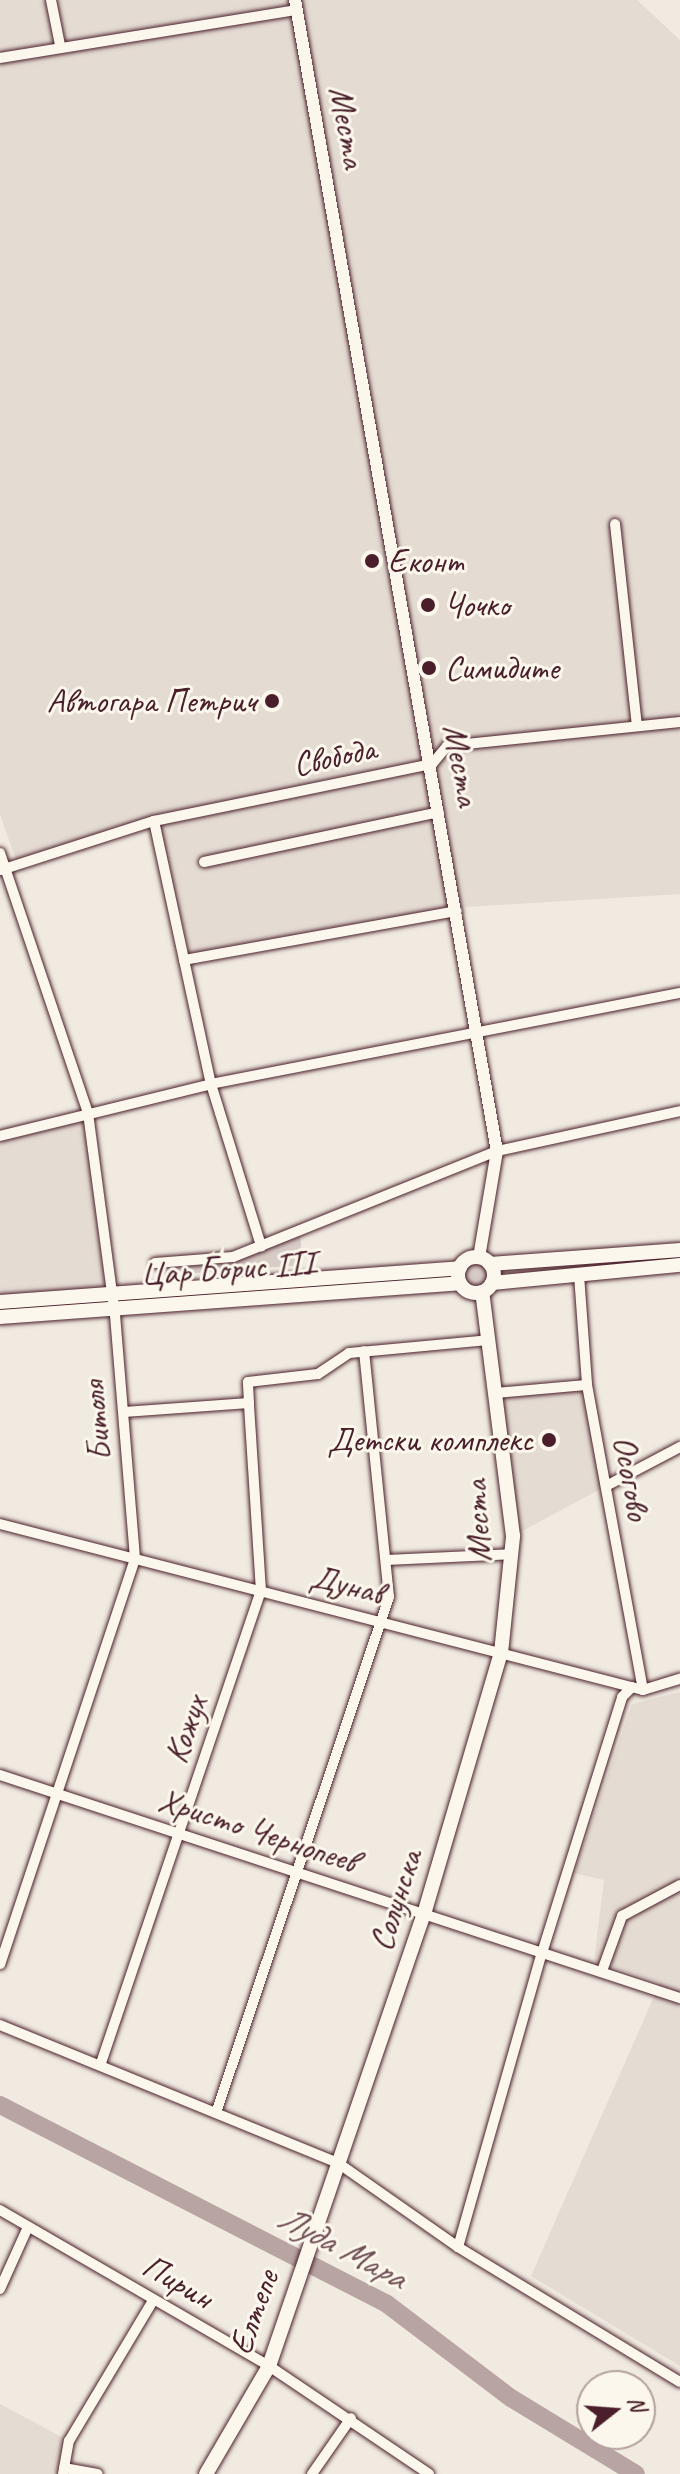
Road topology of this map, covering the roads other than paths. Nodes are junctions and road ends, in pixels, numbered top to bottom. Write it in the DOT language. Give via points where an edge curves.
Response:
graph roads {
  1 [pos="51,0"];
  2 [pos="296,5"];
  3 [pos="60,45"];
  4 [pos="0,58"];
  5 [pos="615,524"];
  6 [pos="680,722"];
  7 [pos="637,726"];
  8 [pos="432,764"];
  9 [pos="439,812"];
  10 [pos="154,821"];
  11 [pos="0,853"];
  12 [pos="204,862"];
  13 [pos="3,869"];
  14 [pos="457,911"];
  15 [pos="184,960"];
  16 [pos="680,993"];
  17 [pos="479,1029"];
  18 [pos="211,1084"];
  19 [pos="680,1111"];
  20 [pos="88,1113"];
  21 [pos="0,1136"];
  22 [pos="497,1151"];
  23 [pos="261,1246"];
  24 [pos="680,1250"];
  25 [pos="485,1261"];
  26 [pos="155,1263"];
  27 [pos="680,1265"];
  28 [pos="460,1275"];
  29 [pos="579,1275"];
  30 [pos="487,1287"];
  31 [pos="113,1300"];
  32 [pos="0,1302"];
  33 [pos="0,1317"];
  34 [pos="488,1340"];
  35 [pos="364,1351"];
  36 [pos="587,1385"];
  37 [pos="495,1393"];
  38 [pos="249,1403"];
  39 [pos="124,1412"];
  40 [pos="680,1447"];
  41 [pos="606,1486"];
  42 [pos="0,1524"];
  43 [pos="512,1554"];
  44 [pos="135,1559"];
  45 [pos="386,1560"];
  46 [pos="261,1591"];
  47 [pos="382,1623"];
  48 [pos="501,1653"];
  49 [pos="680,1679"];
  50 [pos="638,1688"];
  51 [pos="0,1775"];
  52 [pos="56,1793"];
  53 [pos="179,1834"];
  54 [pos="296,1872"];
  55 [pos="680,1885"];
  56 [pos="424,1914"];
  57 [pos="542,1953"];
  58 [pos="0,1964"];
  59 [pos="602,1971"];
  60 [pos="680,1998"];
  61 [pos="0,2025"];
  62 [pos="101,2063"];
  63 [pos="217,2110"];
  64 [pos="338,2163"];
  65 [pos="0,2210"];
  66 [pos="28,2227"];
  67 [pos="458,2247"];
  68 [pos="0,2289"];
  69 [pos="154,2299"];
  70 [pos="269,2366"];
  71 [pos="680,2382"];
  72 [pos="351,2418"];
  73 [pos="64,2471"];
  74 [pos="97,2474"];
  75 [pos="206,2474"];
  76 [pos="312,2474"];
  77 [pos="429,2474"];
  1 -- 3 [label="street"];
  2 -- 3 [label="street"];
  2 -- 8 [label="street, Места"];
  3 -- 4 [label="street"];
  5 -- 7 [label="street"];
  6 -- 7 [label="street, Свобода"];
  7 -- 8 [label="street, Свобода" via="447,746"];
  8 -- 9 [label="street, Места"];
  8 -- 10 [label="street, Свобода"];
  9 -- 12 [label="street"];
  9 -- 14 [label="street, Места"];
  10 -- 13 [label="street, Свобода"];
  10 -- 15 [label="street"];
  11 -- 13 [label="street, Битоля"];
  13 -- 20 [label="street, Битоля"];
  14 -- 15 [label="street"];
  14 -- 17 [label="street, Места"];
  15 -- 18 [label="street"];
  16 -- 17 [label="street"];
  17 -- 18 [label="street"];
  17 -- 22 [label="street, Места"];
  18 -- 20 [label="street"];
  18 -- 23 [label="street"];
  19 -- 22 [label="street"];
  20 -- 21 [label="street"];
  20 -- 31 [label="street, Битоля"];
  22 -- 23 [label="street"];
  22 -- 25 [label="street, Места"];
  23 -- 26 [label="street" via="233,1257"];
  24 -- 25 [label="main road"];
  25 -- 28 [label="main road" via="469,1259"];
  25 -- 30 [label="main road, Места"];
  27 -- 29 [label="main road"];
  28 -- 30 [label="main road" via="469,1291"];
  28 -- 31 [label="main road, Цар Борис III"];
  29 -- 30 [label="main road"];
  29 -- 36 [label="street, Осогово"];
  30 -- 34 [label="main road, Места"];
  31 -- 32 [label="main road, Цар Борис III"];
  31 -- 33 [label="main road, Цар Борис III"];
  31 -- 39 [label="street, Битоля"];
  34 -- 35 [label="street"];
  34 -- 37 [label="main road, Места"];
  35 -- 38 [label="street" via="349,1353 318,1374 248,1382"];
  35 -- 45 [label="street"];
  36 -- 37 [label="street"];
  36 -- 41 [label="street, Осогово"];
  37 -- 43 [label="main road, Места"];
  38 -- 39 [label="street"];
  38 -- 46 [label="street, Кожух"];
  39 -- 44 [label="street, Битоля"];
  40 -- 41 [label="street"];
  41 -- 50 [label="street, Осогово"];
  42 -- 44 [label="street, Дунав"];
  43 -- 45 [label="street"];
  43 -- 48 [label="main road, Места"];
  44 -- 46 [label="street, Дунав"];
  44 -- 52 [label="street, Битоля"];
  45 -- 47 [label="street" via="389,1597"];
  46 -- 47 [label="street, Дунав"];
  46 -- 53 [label="street, Кожух"];
  47 -- 48 [label="street, Дунав"];
  47 -- 54 [label="street"];
  48 -- 50 [label="street, Дунав"];
  48 -- 56 [label="main road, Солунска"];
  49 -- 50 [label="street"];
  50 -- 57 [label="street" via="622,1697"];
  51 -- 52 [label="street, Христо Чернопеев"];
  52 -- 53 [label="street, Христо Чернопеев"];
  52 -- 58 [label="street, Битоля"];
  53 -- 54 [label="street, Христо Чернопеев"];
  53 -- 62 [label="street, Кожух"];
  54 -- 56 [label="street, Христо Чернопеев"];
  54 -- 63 [label="street"];
  55 -- 59 [label="street" via="622,1916"];
  56 -- 57 [label="street, Христо Чернопеев"];
  56 -- 64 [label="main road, Солунска"];
  57 -- 59 [label="street, Христо Чернопеев"];
  57 -- 67 [label="street"];
  59 -- 60 [label="street, Христо Чернопеев"];
  61 -- 62 [label="street"];
  62 -- 63 [label="street"];
  63 -- 64 [label="street"];
  64 -- 67 [label="street"];
  64 -- 70 [label="main road, Елтепе"];
  65 -- 66 [label="street, Пирин"];
  66 -- 68 [label="street"];
  66 -- 69 [label="street, Пирин"];
  67 -- 71 [label="street"];
  69 -- 70 [label="street, Пирин"];
  69 -- 73 [label="street" via="69,2441"];
  70 -- 72 [label="street, Пирин"];
  70 -- 75 [label="main road, Елтепе"];
  72 -- 76 [label="street"];
  72 -- 77 [label="street, Пирин"];
  73 -- 74 [label="street"];
}
